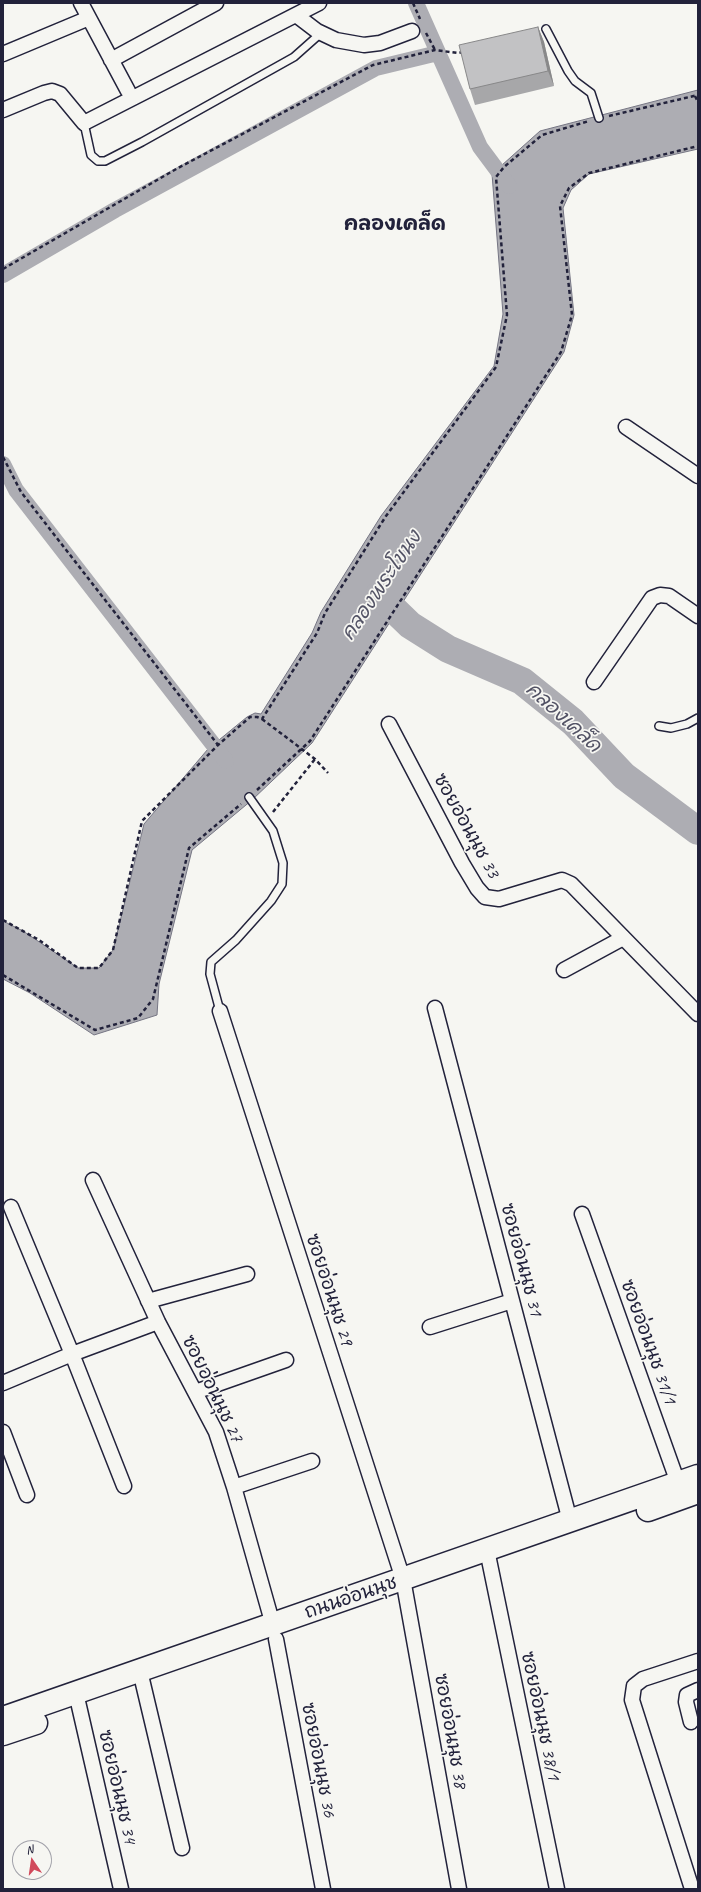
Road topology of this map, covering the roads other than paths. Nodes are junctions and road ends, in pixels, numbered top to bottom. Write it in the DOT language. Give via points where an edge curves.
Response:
graph roads {
  1 [pos="81,3"];
  2 [pos="216,3"];
  3 [pos="319,3"];
  4 [pos="296,15"];
  5 [pos="89,18"];
  6 [pos="546,29"];
  7 [pos="412,31"];
  8 [pos="321,33"];
  9 [pos="3,54"];
  10 [pos="111,60"];
  11 [pos="128,91"];
  12 [pos="3,110"];
  13 [pos="599,118"];
  14 [pos="84,123"];
  15 [pos="626,427"];
  16 [pos="698,476"];
  17 [pos="698,616"];
  18 [pos="594,682"];
  19 [pos="698,718"];
  20 [pos="389,724"];
  21 [pos="659,726"];
  22 [pos="250,799"];
  23 [pos="623,938"];
  24 [pos="564,970"];
  25 [pos="435,1008"];
  26 [pos="220,1012"];
  27 [pos="698,1014"];
  28 [pos="93,1180"];
  29 [pos="11,1207"];
  30 [pos="582,1214"];
  31 [pos="247,1274"];
  32 [pos="148,1301"];
  33 [pos="512,1301"];
  34 [pos="158,1322"];
  35 [pos="430,1327"];
  36 [pos="72,1354"];
  37 [pos="286,1360"];
  38 [pos="3,1383"];
  39 [pos="195,1392"];
  40 [pos="3,1432"];
  41 [pos="312,1461"];
  42 [pos="124,1486"];
  43 [pos="234,1487"];
  44 [pos="694,1487"];
  45 [pos="27,1495"];
  46 [pos="570,1521"];
  47 [pos="488,1557"];
  48 [pos="404,1587"];
  49 [pos="274,1632"];
  50 [pos="698,1661"];
  51 [pos="142,1678"];
  52 [pos="698,1690"];
  53 [pos="78,1700"];
  54 [pos="3,1718"];
  55 [pos="691,1722"];
  56 [pos="3,1734"];
  57 [pos="182,1848"];
  58 [pos="121,1889"];
  59 [pos="323,1889"];
  60 [pos="460,1889"];
  61 [pos="557,1889"];
  62 [pos="692,1889"];
  1 -- 5 [label="street"];
  2 -- 10 [label="street"];
  3 -- 4 [label="street"];
  4 -- 8 [label="street"];
  4 -- 14 [label="street"];
  5 -- 9 [label="street"];
  5 -- 10 [label="street"];
  6 -- 13 [label="lane" via="568,71 591,93"];
  7 -- 8 [label="street" via="380,43 364,45 336,40"];
  8 -- 14 [label="lane" via="294,57 105,161 98,161 91,155"];
  10 -- 11 [label="street"];
  12 -- 14 [label="street" via="52,91 60,94"];
  15 -- 16 [label="street"];
  17 -- 18 [label="street" via="669,596 660,595 652,598"];
  19 -- 21 [label="lane" via="671,728"];
  20 -- 23 [label="street, ซอยอ่อนนุช 33" via="462,863 485,897 499,899 562,880 571,884"];
  22 -- 26 [label="lane" via="273,831 283,863 282,884 271,901 236,940 211,962 210,974"];
  23 -- 24 [label="street"];
  23 -- 27 [label="street, ซอยอ่อนนุช 33"];
  25 -- 33 [label="street, ซอยอ่อนนุช 31"];
  26 -- 48 [label="street, ซอยอ่อนนุช 29"];
  28 -- 32 [label="street, ซอยอ่อนนุช 27"];
  29 -- 36 [label="street"];
  30 -- 44 [label="street, ซอยอ่อนนุช 31/1"];
  31 -- 32 [label="street"];
  32 -- 34 [label="street, ซอยอ่อนนุช 27"];
  33 -- 35 [label="street"];
  33 -- 46 [label="street, ซอยอ่อนนุช 31"];
  34 -- 36 [label="street"];
  34 -- 39 [label="street, ซอยอ่อนนุช 27"];
  36 -- 38 [label="street"];
  36 -- 42 [label="street"];
  37 -- 39 [label="street"];
  39 -- 43 [label="street, ซอยอ่อนนุช 27" via="216,1432"];
  40 -- 45 [label="street"];
  41 -- 43 [label="street"];
  43 -- 49 [label="street, ซอยอ่อนนุช 27"];
  44 -- 46 [label="main road, ถนนอ่อนนุช"];
  44 -- 47 [label="main road, ถนนอ่อนนุช"];
  46 -- 47 [label="main road, ถนนอ่อนนุช"];
  47 -- 48 [label="main road, ถนนอ่อนนุช"];
  47 -- 61 [label="street, ซอยอ่อนนุช 38/1"];
  48 -- 49 [label="main road, ถนนอ่อนนุช"];
  48 -- 60 [label="street, ซอยอ่อนนุช 38"];
  49 -- 51 [label="main road, ถนนอ่อนนุช"];
  49 -- 59 [label="street, ซอยอ่อนนุช 36"];
  50 -- 62 [label="street" via="642,1679 634,1686 632,1700"];
  51 -- 53 [label="main road, ถนนอ่อนนุช"];
  51 -- 57 [label="street"];
  52 -- 55 [label="street" via="687,1695 686,1702"];
  53 -- 54 [label="main road, ถนนอ่อนนุช"];
  53 -- 56 [label="main road, ถนนอ่อนนุช"];
  53 -- 58 [label="street, ซอยอ่อนนุช 34"];
}
